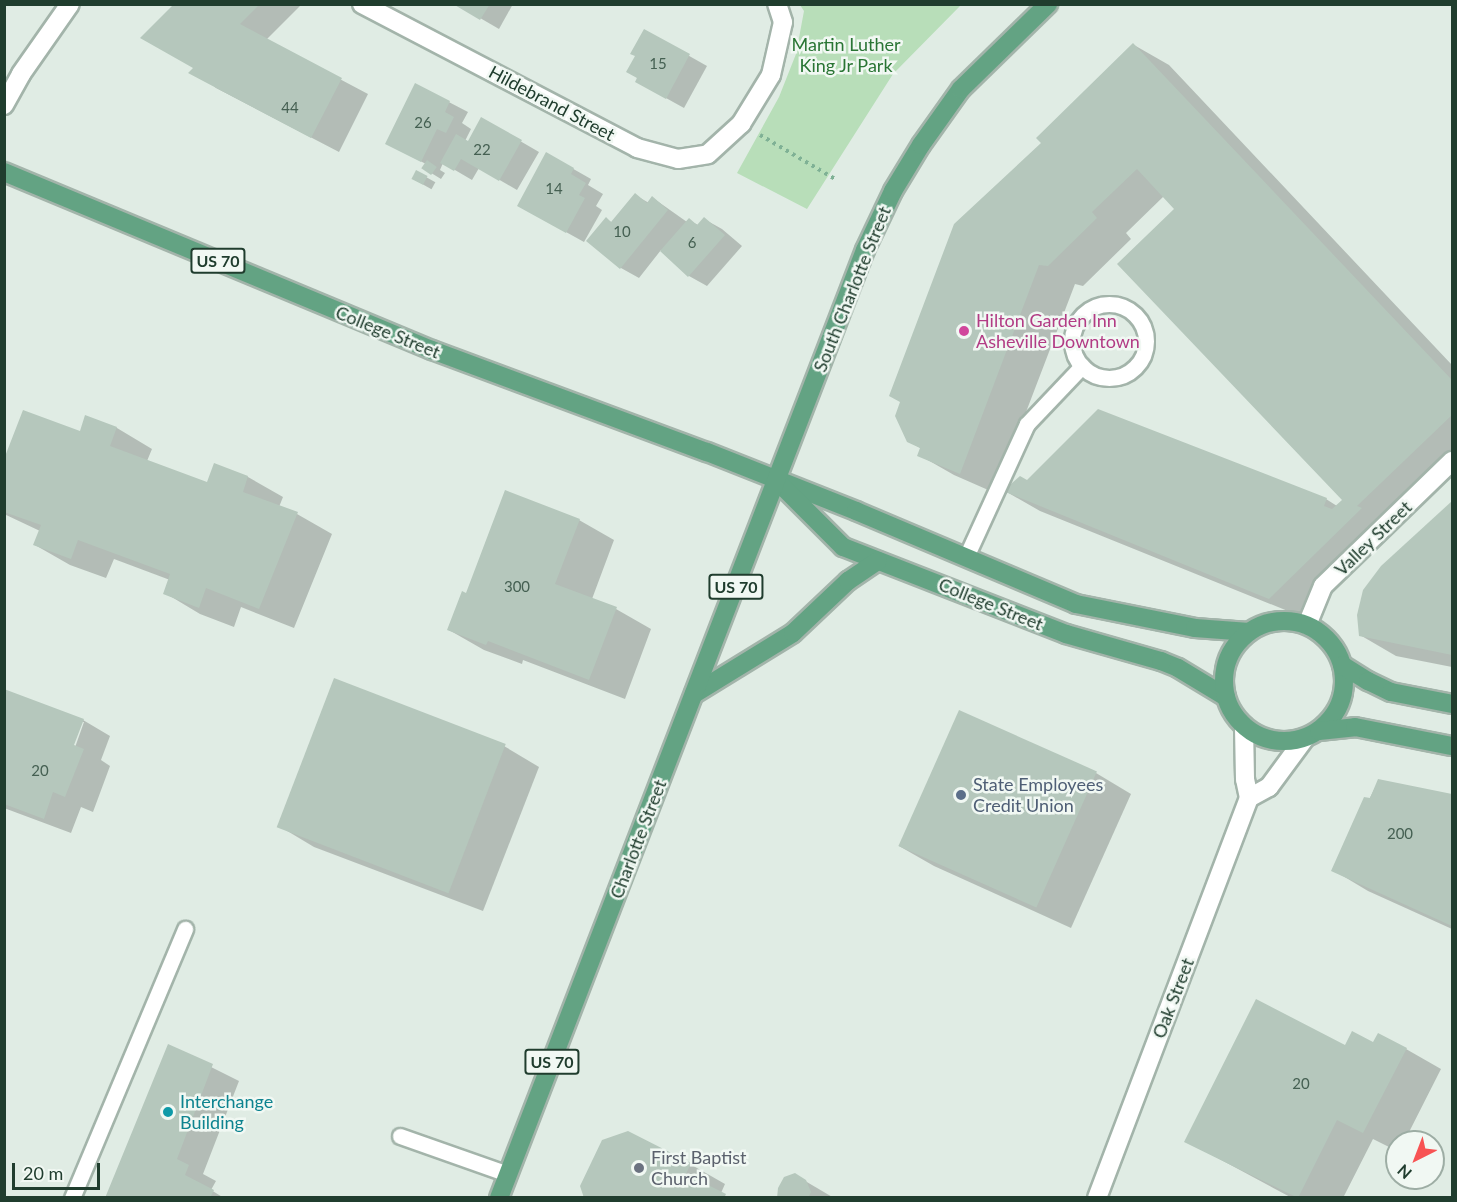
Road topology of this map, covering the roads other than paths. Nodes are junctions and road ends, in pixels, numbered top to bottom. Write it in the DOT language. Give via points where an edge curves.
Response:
graph roads {
  1 [pos="70,4"];
  2 [pos="362,4"];
  3 [pos="777,4"];
  4 [pos="1048,4"];
  5 [pos="4,105"];
  6 [pos="4,172"];
  7 [pos="1082,366"];
  8 [pos="1452,461"];
  9 [pos="776,480"];
  10 [pos="966,557"];
  11 [pos="878,561"];
  12 [pos="1307,625"];
  13 [pos="1249,632"];
  14 [pos="1342,665"];
  15 [pos="694,694"];
  16 [pos="1226,697"];
  17 [pos="1452,705"];
  18 [pos="1244,726"];
  19 [pos="1312,734"];
  20 [pos="1452,746"];
  21 [pos="1249,798"];
  22 [pos="185,929"];
  23 [pos="400,1136"];
  24 [pos="508,1174"];
  25 [pos="72,1197"];
  26 [pos="499,1197"];
  27 [pos="1097,1197"];
  1 -- 5 [label="street"];
  2 -- 3 [label="street, Hildebrand Street" via="637,148 678,159 708,154 741,124 771,75 783,22"];
  4 -- 9 [label="main road, South Charlotte Street" via="961,89 893,190 860,261"];
  6 -- 9 [label="main road, College Street / US 70" via="432,350"];
  7 -- 7 [label="lane" via="1104,378 1122,375 1138,365 1147,342 1138,318 1129,309 1118,305 1094,307 1084,313 1072,333 1072,345"];
  7 -- 10 [label="lane" via="1027,424"];
  8 -- 12 [label="street, Valley Street" via="1323,586"];
  9 -- 10 [label="main road, College Street"];
  9 -- 11 [label="main road, College Street" via="843,547"];
  9 -- 15 [label="main road, Charlotte Street / US 70"];
  10 -- 13 [label="main road, College Street" via="1076,604 1195,628"];
  11 -- 15 [label="main road" via="848,581 793,633"];
  11 -- 16 [label="main road, College Street" via="1066,634 1169,664"];
  12 -- 13 [label="main road" via="1277,621"];
  12 -- 14 [label="main road" via="1323,634"];
  13 -- 16 [label="main road" via="1238,642 1228,661"];
  14 -- 17 [label="main road" via="1391,692"];
  14 -- 19 [label="main road" via="1343,694 1330,721"];
  15 -- 24 [label="main road, Charlotte Street / US 70"];
  16 -- 18 [label="main road"];
  18 -- 19 [label="main road" via="1263,737 1284,741"];
  18 -- 21 [label="street, Oak Street"];
  19 -- 20 [label="main road" via="1355,728"];
  19 -- 21 [label="street" via="1269,787"];
  21 -- 27 [label="street, Oak Street"];
  22 -- 25 [label="lane"];
  23 -- 24 [label="lane"];
  24 -- 26 [label="main road, Charlotte Street / US 70"];
}
